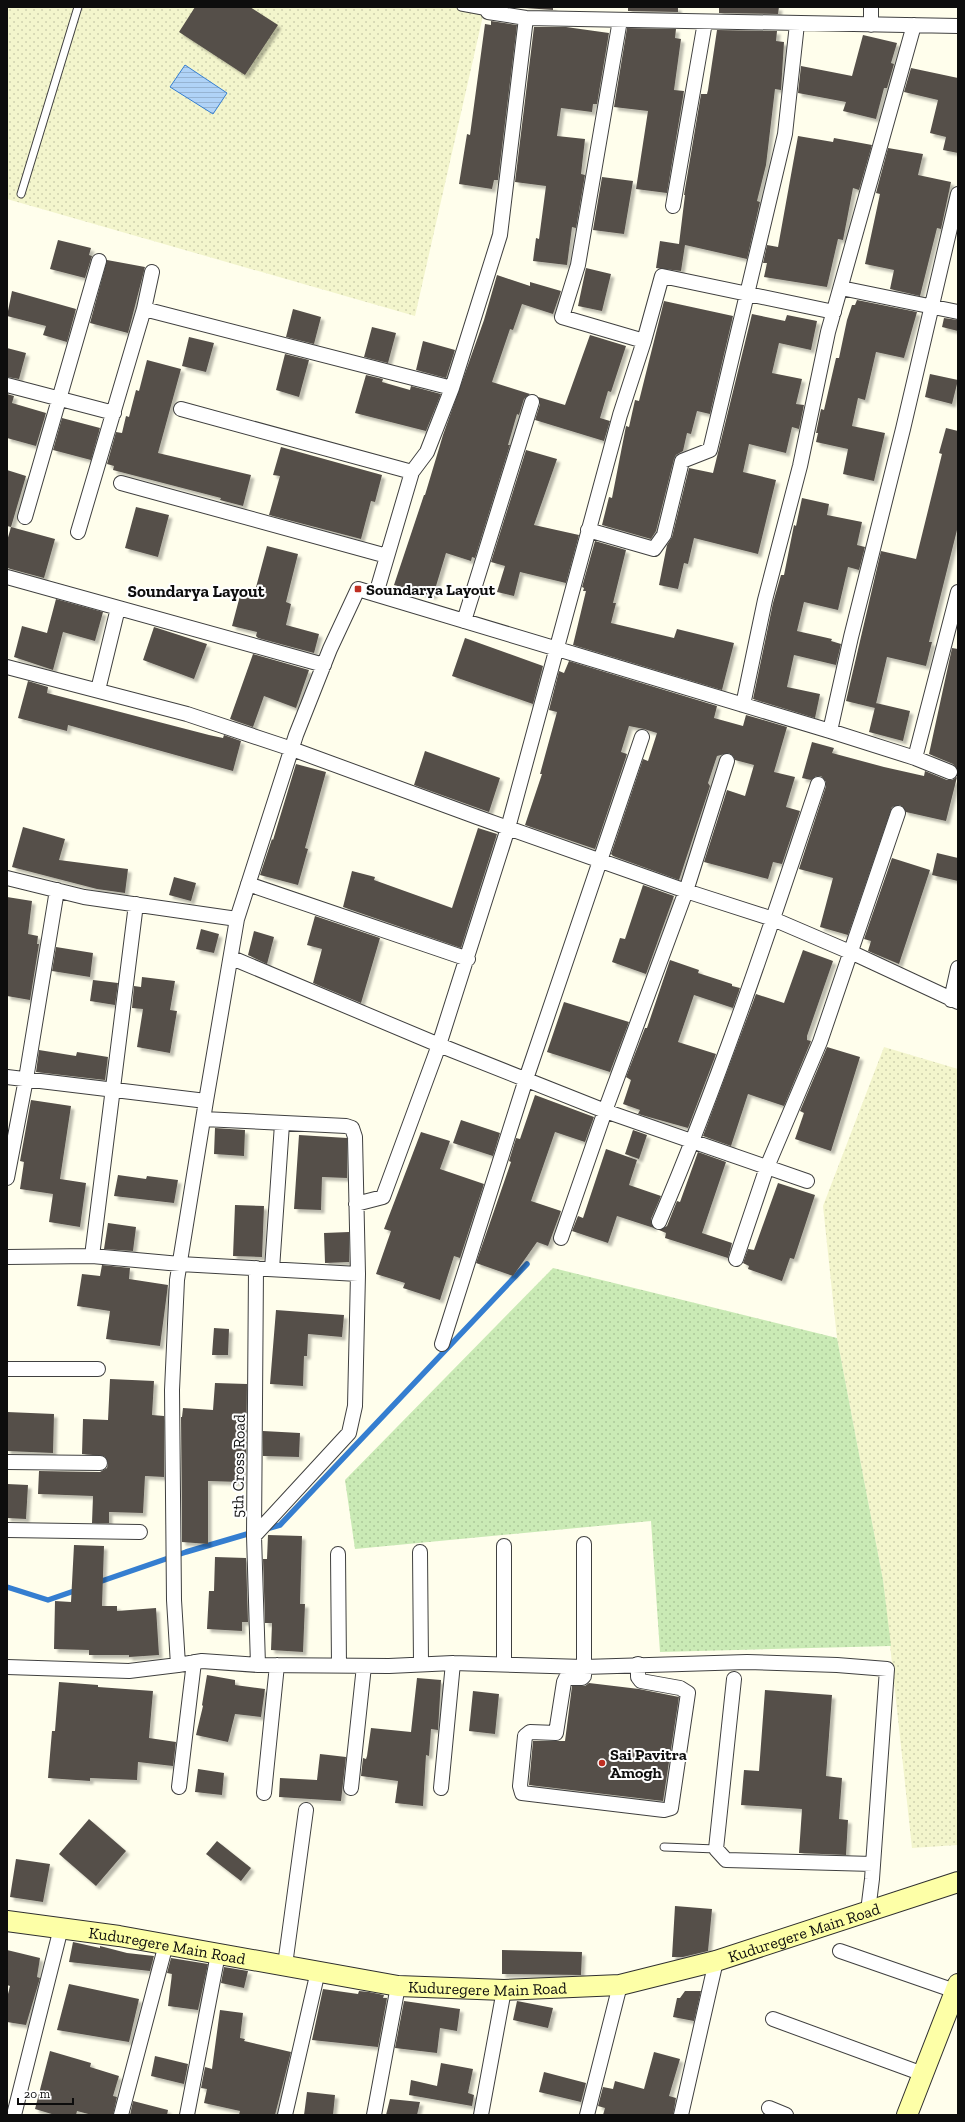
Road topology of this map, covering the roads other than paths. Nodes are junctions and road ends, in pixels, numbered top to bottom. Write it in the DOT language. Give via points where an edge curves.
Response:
graph roads {
  1 [pos="78,7"];
  2 [pos="461,7"];
  3 [pos="871,7"];
  4 [pos="488,12"];
  5 [pos="526,18"];
  6 [pos="620,20"];
  7 [pos="705,22"];
  8 [pos="797,24"];
  9 [pos="871,25"];
  10 [pos="914,25"];
  11 [pos="958,26"];
  12 [pos="21,194"];
  13 [pos="958,194"];
  14 [pos="673,206"];
  15 [pos="100,261"];
  16 [pos="152,272"];
  17 [pos="841,288"];
  18 [pos="748,294"];
  19 [pos="931,307"];
  20 [pos="144,309"];
  21 [pos="834,312"];
  22 [pos="958,312"];
  23 [pos="644,341"];
  24 [pos="7,385"];
  25 [pos="452,388"];
  26 [pos="60,399"];
  27 [pos="532,402"];
  28 [pos="181,409"];
  29 [pos="114,412"];
  30 [pos="412,472"];
  31 [pos="121,483"];
  32 [pos="25,517"];
  33 [pos="588,530"];
  34 [pos="78,532"];
  35 [pos="387,556"];
  36 [pos="7,577"];
  37 [pos="958,592"];
  38 [pos="376,594"];
  39 [pos="118,608"];
  40 [pos="464,621"];
  41 [pos="556,649"];
  42 [pos="324,665"];
  43 [pos="7,667"];
  44 [pos="98,690"];
  45 [pos="743,705"];
  46 [pos="830,731"];
  47 [pos="642,737"];
  48 [pos="292,749"];
  49 [pos="915,758"];
  50 [pos="727,761"];
  51 [pos="950,772"];
  52 [pos="818,784"];
  53 [pos="898,813"];
  54 [pos="508,828"];
  55 [pos="601,860"];
  56 [pos="7,878"];
  57 [pos="248,884"];
  58 [pos="57,890"];
  59 [pos="686,891"];
  60 [pos="136,904"];
  61 [pos="237,919"];
  62 [pos="773,919"];
  63 [pos="852,952"];
  64 [pos="232,958"];
  65 [pos="468,959"];
  66 [pos="958,968"];
  67 [pos="954,1001"];
  68 [pos="439,1045"];
  69 [pos="7,1077"];
  70 [pos="26,1079"];
  71 [pos="526,1079"];
  72 [pos="112,1090"];
  73 [pos="206,1101"];
  74 [pos="605,1111"];
  75 [pos="203,1119"];
  76 [pos="282,1124"];
  77 [pos="693,1142"];
  78 [pos="767,1168"];
  79 [pos="7,1178"];
  80 [pos="807,1182"];
  81 [pos="356,1204"];
  82 [pos="659,1222"];
  83 [pos="561,1238"];
  84 [pos="92,1256"];
  85 [pos="7,1257"];
  86 [pos="736,1259"];
  87 [pos="180,1264"];
  88 [pos="256,1268"];
  89 [pos="272,1269"];
  90 [pos="358,1274"];
  91 [pos="442,1344"];
  92 [pos="7,1369"];
  93 [pos="98,1369"];
  94 [pos="7,1462"];
  95 [pos="100,1463"];
  96 [pos="7,1530"];
  97 [pos="140,1532"];
  98 [pos="254,1536"];
  99 [pos="584,1544"];
  100 [pos="504,1546"];
  101 [pos="420,1552"];
  102 [pos="338,1554"];
  103 [pos="194,1662"];
  104 [pos="453,1663"];
  105 [pos="421,1664"];
  106 [pos="504,1664"];
  107 [pos="638,1664"];
  108 [pos="178,1665"];
  109 [pos="258,1665"];
  110 [pos="277,1665"];
  111 [pos="339,1666"];
  112 [pos="364,1666"];
  113 [pos="7,1667"];
  114 [pos="584,1667"];
  115 [pos="734,1679"];
  116 [pos="179,1787"];
  117 [pos="351,1788"];
  118 [pos="441,1788"];
  119 [pos="264,1793"];
  120 [pos="306,1810"];
  121 [pos="664,1847"];
  122 [pos="716,1849"];
  123 [pos="873,1864"];
  124 [pos="958,1882"];
  125 [pos="868,1911"];
  126 [pos="7,1921"];
  127 [pos="61,1928"];
  128 [pos="166,1944"];
  129 [pos="840,1951"];
  130 [pos="218,1954"];
  131 [pos="716,1962"];
  132 [pos="285,1965"];
  133 [pos="318,1971"];
  134 [pos="620,1985"];
  135 [pos="398,1986"];
  136 [pos="957,1989"];
  137 [pos="504,1990"];
  138 [pos="774,2019"];
  139 [pos="923,2074"];
  140 [pos="769,2108"];
  141 [pos="14,2115"];
  142 [pos="121,2115"];
  143 [pos="187,2115"];
  144 [pos="284,2115"];
  145 [pos="374,2115"];
  146 [pos="481,2115"];
  147 [pos="587,2115"];
  148 [pos="681,2115"];
  149 [pos="786,2115"];
  150 [pos="907,2115"];
  1 -- 12 [label="lane"];
  2 -- 4 [label="lane"];
  3 -- 9 [label="street"];
  4 -- 5 [label="street"];
  5 -- 6 [label="street"];
  5 -- 25 [label="street" via="500,235"];
  6 -- 7 [label="street"];
  6 -- 23 [label="street" via="578,265 562,317"];
  7 -- 8 [label="street"];
  7 -- 14 [label="street"];
  8 -- 9 [label="street"];
  8 -- 18 [label="street" via="785,134"];
  9 -- 10 [label="street"];
  10 -- 11 [label="street"];
  10 -- 17 [label="street"];
  13 -- 19 [label="street"];
  15 -- 26 [label="street"];
  16 -- 20 [label="street"];
  17 -- 19 [label="street"];
  17 -- 21 [label="street"];
  18 -- 21 [label="street"];
  18 -- 23 [label="street" via="662,276"];
  18 -- 33 [label="street" via="710,450 682,461 664,535 654,549"];
  19 -- 22 [label="street"];
  19 -- 46 [label="street"];
  20 -- 25 [label="street"];
  20 -- 29 [label="street"];
  21 -- 45 [label="street" via="800,466 765,600"];
  23 -- 33 [label="street"];
  24 -- 26 [label="street"];
  25 -- 30 [label="street" via="427,452"];
  26 -- 29 [label="street"];
  26 -- 32 [label="street"];
  27 -- 40 [label="street"];
  28 -- 30 [label="street"];
  29 -- 34 [label="street"];
  30 -- 35 [label="street"];
  31 -- 35 [label="street"];
  33 -- 41 [label="street"];
  35 -- 38 [label="street"];
  36 -- 39 [label="street"];
  37 -- 49 [label="street"];
  38 -- 40 [label="street"];
  38 -- 42 [label="street" via="358,589"];
  39 -- 42 [label="street"];
  39 -- 44 [label="street"];
  40 -- 41 [label="street"];
  41 -- 45 [label="street"];
  41 -- 54 [label="street"];
  42 -- 48 [label="street"];
  43 -- 44 [label="street"];
  44 -- 48 [label="street" via="187,714"];
  45 -- 46 [label="street"];
  46 -- 49 [label="street"];
  47 -- 55 [label="street"];
  48 -- 54 [label="street"];
  48 -- 57 [label="street"];
  49 -- 51 [label="street"];
  50 -- 59 [label="street"];
  52 -- 62 [label="street"];
  53 -- 63 [label="street"];
  54 -- 55 [label="street"];
  54 -- 65 [label="street"];
  55 -- 59 [label="street"];
  55 -- 71 [label="street"];
  56 -- 58 [label="street"];
  57 -- 61 [label="street"];
  57 -- 65 [label="street"];
  58 -- 60 [label="street"];
  58 -- 70 [label="street"];
  59 -- 62 [label="street"];
  59 -- 74 [label="street"];
  60 -- 61 [label="street"];
  60 -- 72 [label="street"];
  61 -- 64 [label="street"];
  62 -- 63 [label="street"];
  62 -- 77 [label="street"];
  63 -- 67 [label="street"];
  63 -- 78 [label="street" via="820,1042"];
  64 -- 68 [label="street"];
  64 -- 73 [label="street"];
  65 -- 68 [label="street"];
  66 -- 67 [label="street"];
  68 -- 71 [label="street"];
  68 -- 81 [label="street" via="383,1197"];
  69 -- 70 [label="street"];
  70 -- 72 [label="street"];
  70 -- 79 [label="street"];
  71 -- 74 [label="street"];
  71 -- 91 [label="street"];
  72 -- 73 [label="street"];
  72 -- 84 [label="street"];
  73 -- 75 [label="street"];
  74 -- 77 [label="street"];
  74 -- 83 [label="street"];
  75 -- 76 [label="street"];
  75 -- 87 [label="street"];
  76 -- 81 [label="street" via="352,1128 355,1137"];
  76 -- 89 [label="street"];
  77 -- 78 [label="street"];
  77 -- 82 [label="street"];
  78 -- 80 [label="street"];
  78 -- 86 [label="street"];
  81 -- 90 [label="street"];
  84 -- 85 [label="street"];
  84 -- 87 [label="street"];
  87 -- 88 [label="street"];
  87 -- 108 [label="street" via="171,1450"];
  88 -- 89 [label="street"];
  88 -- 98 [label="street, 5th Cross Road"];
  89 -- 90 [label="street"];
  90 -- 98 [label="street" via="355,1406 349,1433"];
  92 -- 93 [label="street"];
  94 -- 95 [label="street"];
  96 -- 97 [label="street"];
  98 -- 109 [label="street, 5th Cross Road"];
  99 -- 114 [label="street"];
  100 -- 106 [label="street"];
  101 -- 105 [label="street"];
  102 -- 111 [label="street"];
  103 -- 108 [label="street"];
  103 -- 109 [label="street"];
  103 -- 116 [label="street"];
  104 -- 105 [label="street"];
  104 -- 106 [label="street"];
  104 -- 118 [label="street"];
  105 -- 112 [label="street"];
  106 -- 114 [label="street"];
  107 -- 114 [label="street"];
  107 -- 114 [label="street" via="638,1677 641,1681 680,1688 688,1693 672,1805 668,1810 525,1794 520,1790 525,1736 530,1732 556,1733 564,1682 566,1678 582,1678"];
  107 -- 123 [label="street" via="747,1662 887,1669"];
  108 -- 113 [label="street" via="129,1671"];
  109 -- 110 [label="street"];
  110 -- 111 [label="street"];
  110 -- 119 [label="street"];
  111 -- 112 [label="street"];
  112 -- 117 [label="street"];
  115 -- 122 [label="street"];
  120 -- 132 [label="street"];
  121 -- 122 [label="lane"];
  122 -- 123 [label="street" via="726,1860"];
  123 -- 125 [label="street"];
  124 -- 125 [label="street, Kuduregere Main Road"];
  125 -- 131 [label="street, Kuduregere Main Road"];
  126 -- 127 [label="street, Kuduregere Main Road"];
  127 -- 128 [label="street, Kuduregere Main Road"];
  127 -- 141 [label="street"];
  128 -- 130 [label="street, Kuduregere Main Road"];
  128 -- 142 [label="street"];
  129 -- 136 [label="street"];
  130 -- 132 [label="street, Kuduregere Main Road"];
  130 -- 143 [label="street"];
  131 -- 134 [label="street, Kuduregere Main Road"];
  131 -- 148 [label="street"];
  132 -- 133 [label="street, Kuduregere Main Road"];
  133 -- 135 [label="street, Kuduregere Main Road"];
  133 -- 144 [label="street"];
  134 -- 137 [label="street, Kuduregere Main Road"];
  134 -- 147 [label="street"];
  135 -- 137 [label="street, Kuduregere Main Road"];
  135 -- 145 [label="street"];
  136 -- 139 [label="street"];
  137 -- 146 [label="street"];
  138 -- 139 [label="street"];
  139 -- 150 [label="street"];
  140 -- 149 [label="street"];
}
